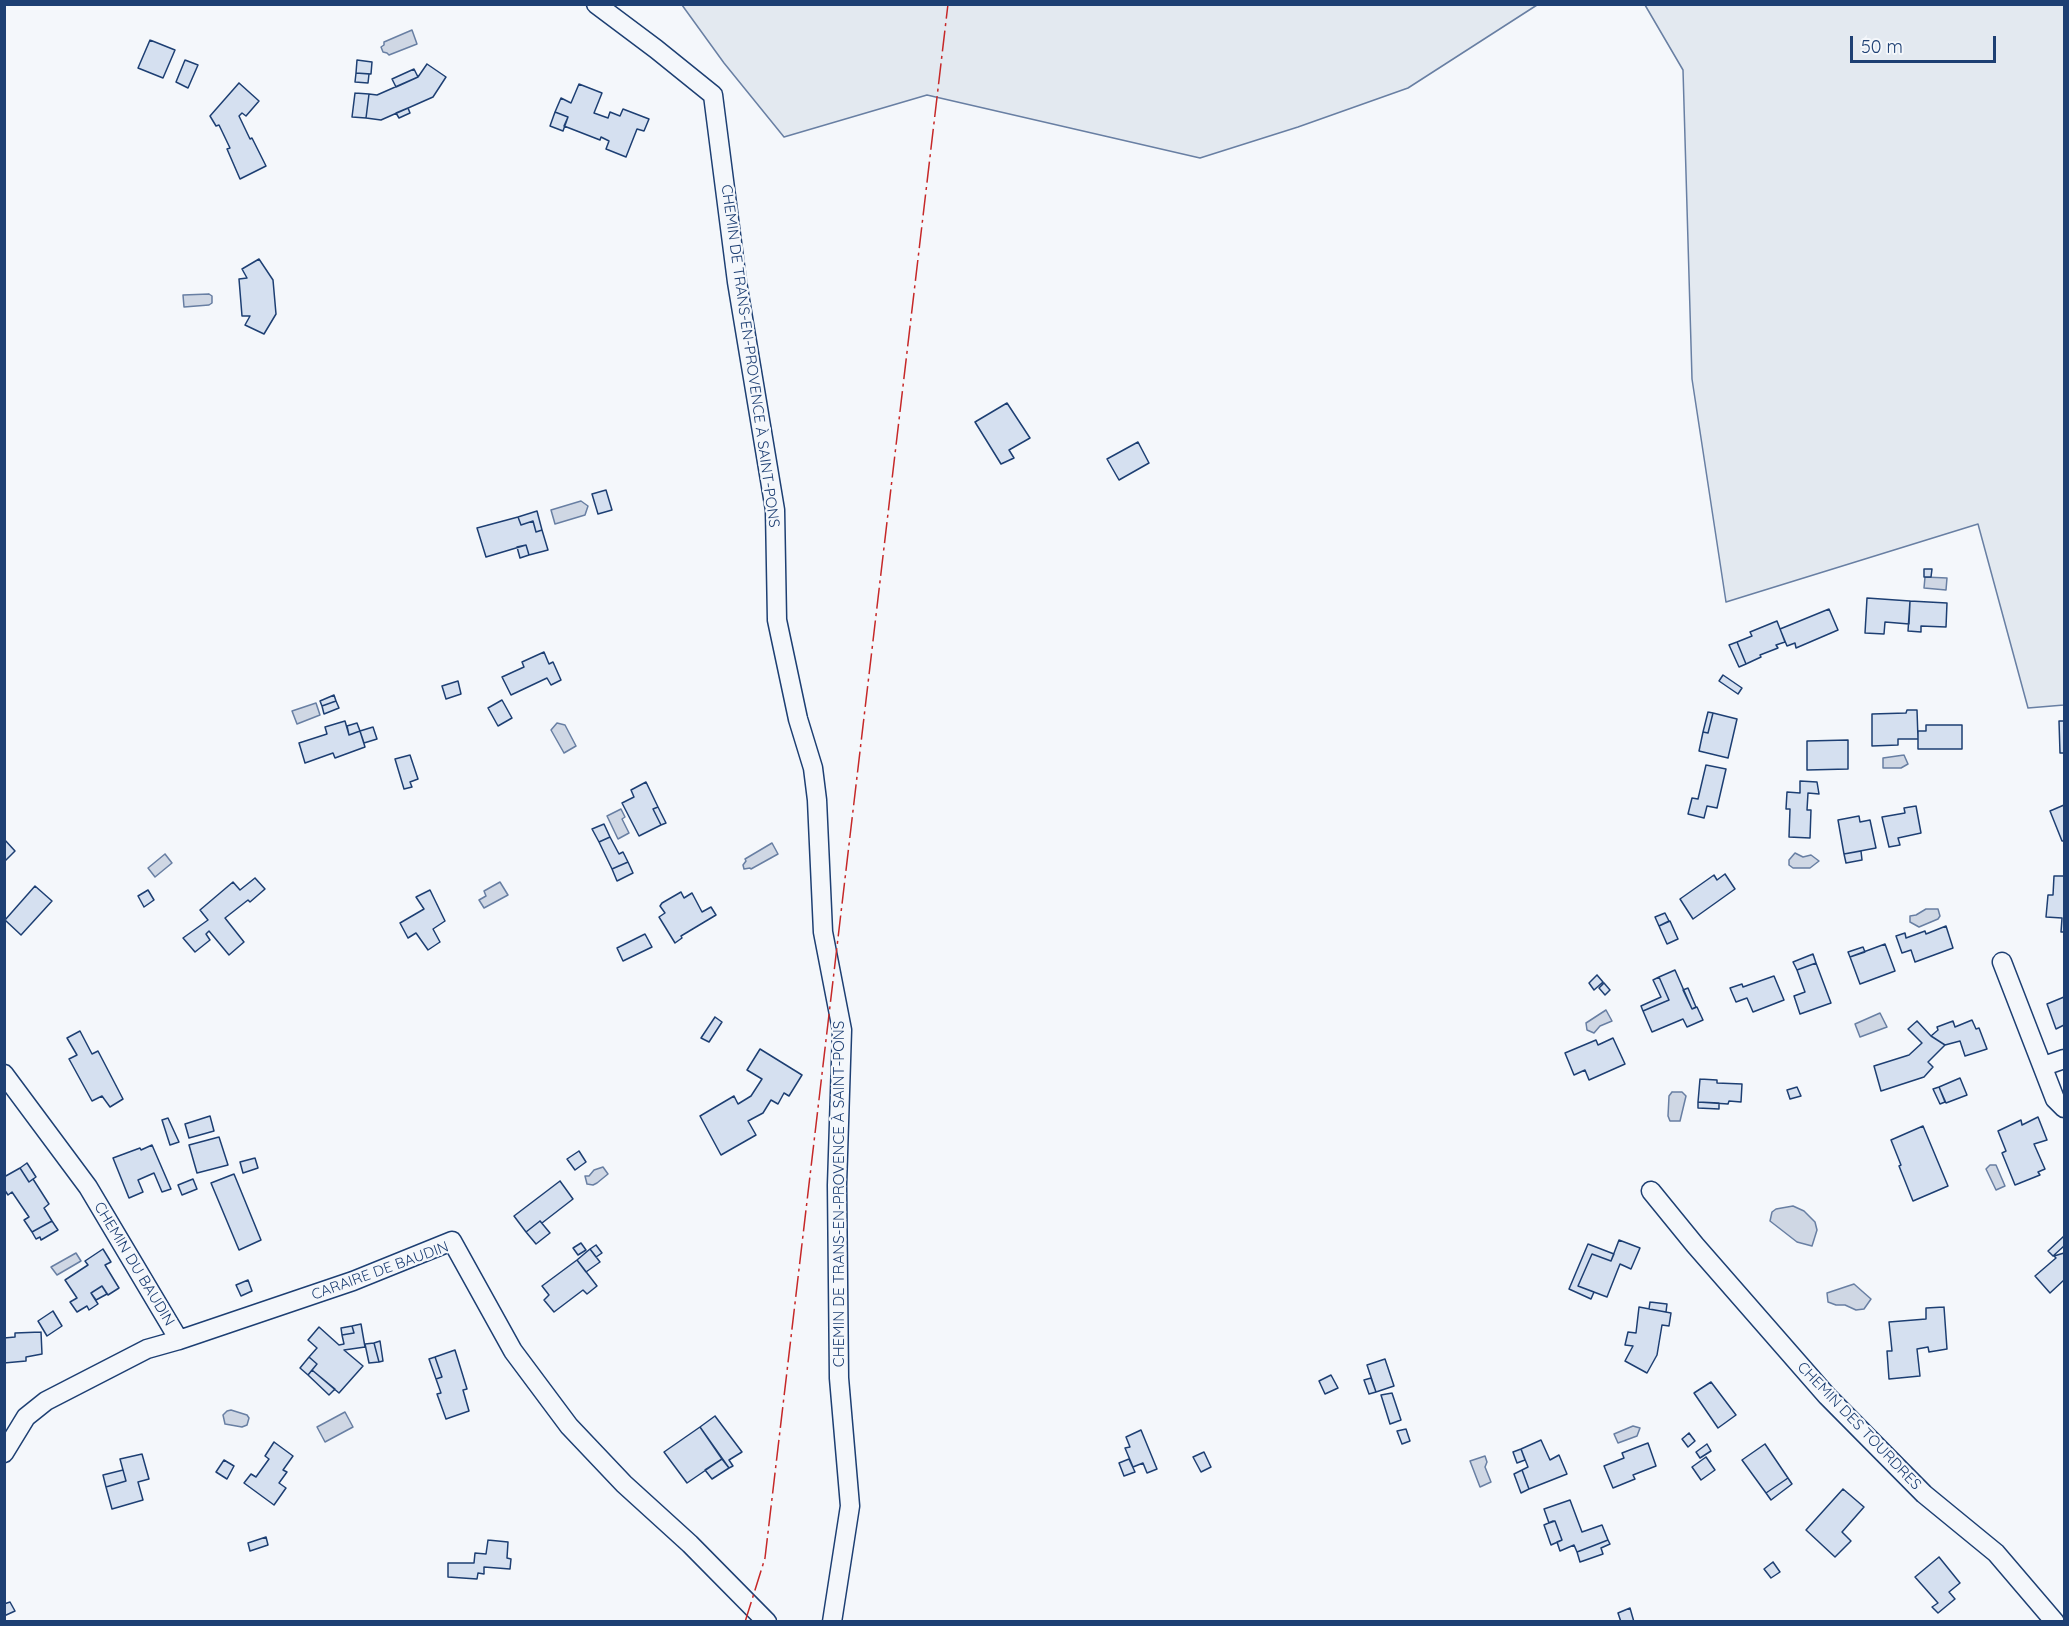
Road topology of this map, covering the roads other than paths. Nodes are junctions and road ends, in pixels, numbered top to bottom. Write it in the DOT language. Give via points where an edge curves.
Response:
graph roads {
  1 [pos="596,4"];
  2 [pos="2002,963"];
  3 [pos="2064,1059"];
  4 [pos="2044,1066"];
  5 [pos="4,1074"];
  6 [pos="2064,1108"];
  7 [pos="1651,1191"];
  8 [pos="179,1340"];
  9 [pos="4,1453"];
  10 [pos="767,1622"];
  11 [pos="832,1622"];
  12 [pos="2055,1622"];
  1 -- 11 [label="street, CHEMIN DE TRANS-EN-PROVENCE À SAINT-PONS" via="713,95 737,282 775,510 777,620 813,768 823,932 842,1030 837,1185 839,1378 850,1506"];
  2 -- 4 [label="street"];
  3 -- 4 [label="street"];
  4 -- 6 [label="street" via="2055,1099"];
  5 -- 8 [label="street, CHEMIN DU BAUDIN" via="88,1187"];
  7 -- 12 [label="street, CHEMIN DES TOURDRES" via="1827,1396 1924,1494 1996,1553"];
  8 -- 9 [label="street, CHEMIN DU BAUDIN" via="147,1349 46,1401 27,1417"];
  8 -- 10 [label="street, CARAIRE DE BAUDIN" via="353,1281 452,1241 513,1351 568,1426"];
}
